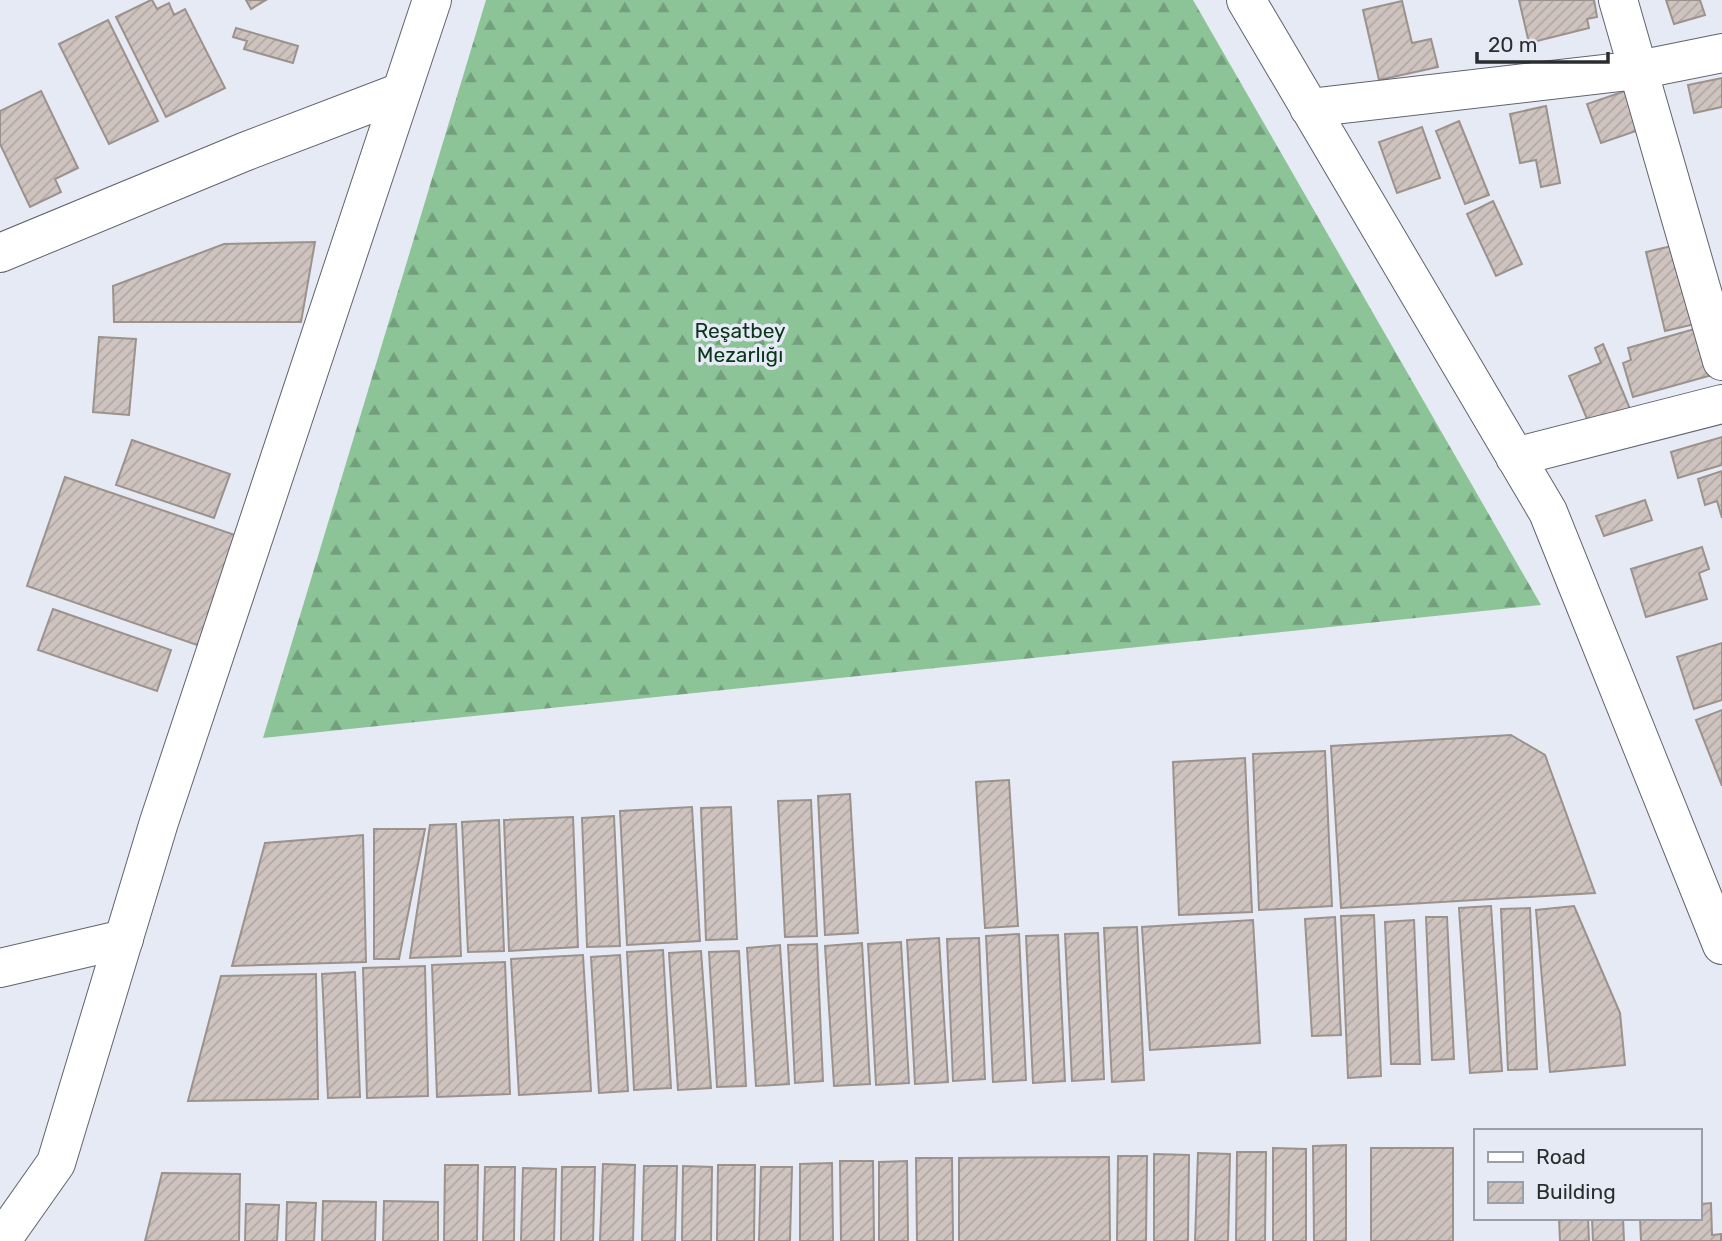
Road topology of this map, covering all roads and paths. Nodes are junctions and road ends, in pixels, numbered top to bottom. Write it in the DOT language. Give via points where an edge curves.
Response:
graph roads {
  1 [pos="432,0"];
  2 [pos="1246,0"];
  3 [pos="1618,0"];
  4 [pos="1722,53"];
  5 [pos="1638,70"];
  6 [pos="401,92"];
  7 [pos="1309,107"];
  8 [pos="0,253"];
  9 [pos="1722,361"];
  10 [pos="1722,404"];
  11 [pos="1515,457"];
  12 [pos="124,940"];
  13 [pos="1722,944"];
  14 [pos="0,968"];
  15 [pos="1,1241"];
  1 -- 6 [label="street"];
  2 -- 7 [label="street"];
  3 -- 5 [label="street"];
  4 -- 5 [label="street"];
  5 -- 7 [label="street"];
  5 -- 9 [label="street"];
  6 -- 8 [label="street"];
  6 -- 12 [label="street"];
  7 -- 11 [label="street"];
  10 -- 11 [label="street"];
  11 -- 13 [label="street" via="1548,512"];
  12 -- 14 [label="street"];
  12 -- 15 [label="street" via="56,1163"];
}
